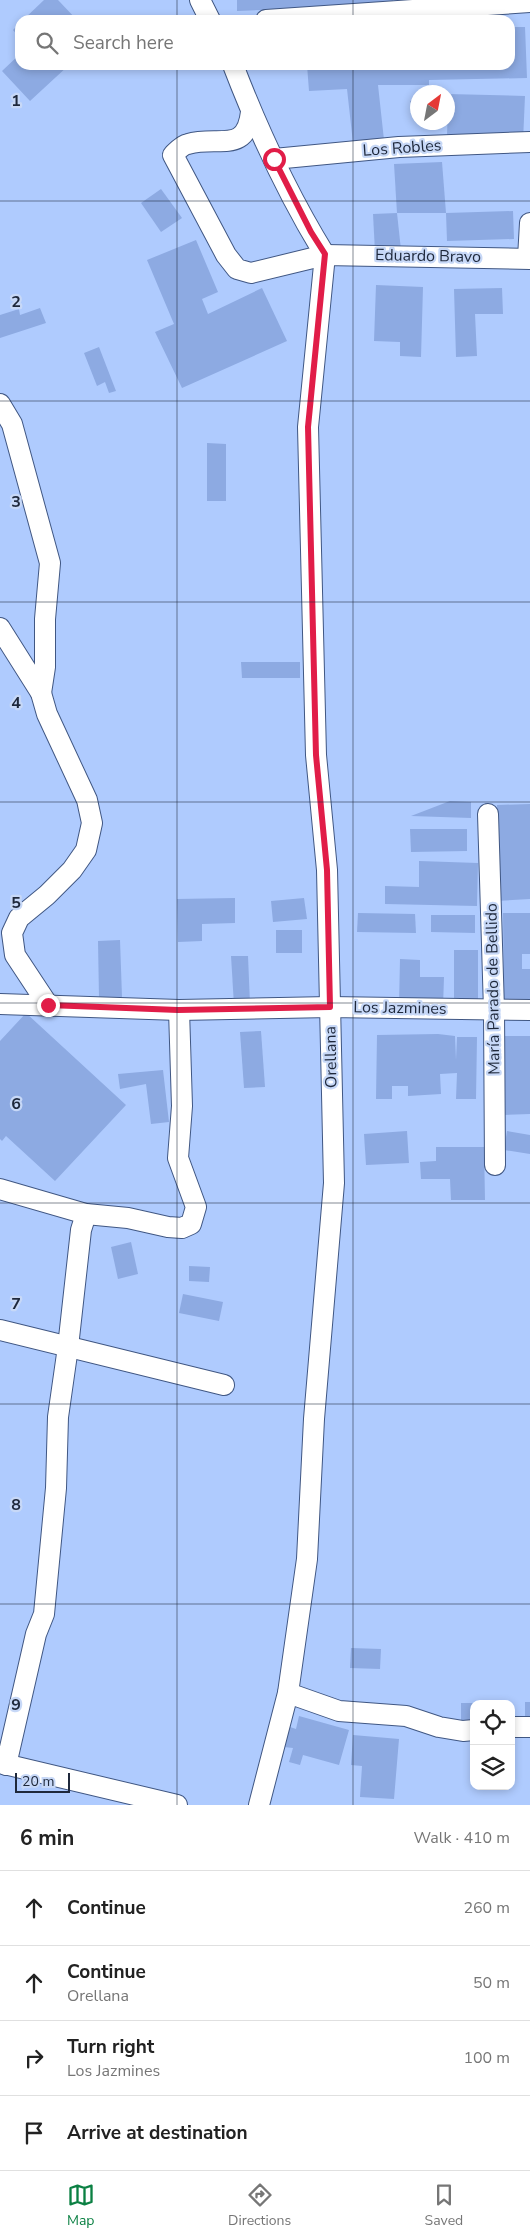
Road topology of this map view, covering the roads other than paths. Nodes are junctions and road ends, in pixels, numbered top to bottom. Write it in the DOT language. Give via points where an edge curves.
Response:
graph roads {
  1 [pos="200,0"];
  2 [pos="530,2"];
  3 [pos="404,6"];
  4 [pos="208,15"];
  5 [pos="315,15"];
  6 [pos="235,70"];
  7 [pos="251,112"];
  8 [pos="530,142"];
  9 [pos="274,159"];
  10 [pos="530,223"];
  11 [pos="325,254"];
  12 [pos="529,258"];
  13 [pos="0,404"];
  14 [pos="0,628"];
  15 [pos="41,693"];
  16 [pos="488,814"];
  17 [pos="0,1004"];
  18 [pos="48,1005"];
  19 [pos="330,1007"];
  20 [pos="178,1010"];
  21 [pos="494,1010"];
  22 [pos="530,1010"];
  23 [pos="495,1165"];
  24 [pos="0,1189"];
  25 [pos="86,1214"];
  26 [pos="0,1330"];
  27 [pos="68,1347"];
  28 [pos="224,1385"];
  29 [pos="288,1693"];
  30 [pos="515,1727"];
  31 [pos="530,1727"];
  32 [pos="470,1730"];
  33 [pos="3,1764"];
  34 [pos="177,1805"];
  35 [pos="259,1805"];
  1 -- 4 [label="street"];
  2 -- 3 [label="street"];
  3 -- 5 [label="street"];
  6 -- 7 [label="street"];
  7 -- 9 [label="street"];
  7 -- 11 [label="street, Eduardo Bravo" via="244,135 236,140 187,144 173,155 177,164 226,255 237,268 251,273"];
  8 -- 9 [label="street, Los Robles" via="399,147"];
  9 -- 11 [label="street"];
  10 -- 12 [label="street"];
  11 -- 12 [label="street, Eduardo Bravo"];
  11 -- 19 [label="street, Orellana" via="308,427 316,755 327,870"];
  13 -- 15 [label="street" via="12,424 50,563"];
  14 -- 15 [label="street"];
  15 -- 18 [label="street" via="47,714 87,800 92,823 86,850 72,870 19,918 12,933 15,956"];
  16 -- 21 [label="street, María Parado de Bellido"];
  17 -- 18 [label="street, Los Jazmines"];
  18 -- 20 [label="street, Los Jazmines"];
  19 -- 20 [label="street, Los Jazmines"];
  19 -- 21 [label="street, Los Jazmines"];
  19 -- 29 [label="street, Orellana" via="334,1184 314,1419 308,1559"];
  20 -- 25 [label="street" via="182,1106 178,1158 196,1208 191,1224 168,1228 128,1218"];
  21 -- 22 [label="street, Los Jazmines"];
  21 -- 23 [label="street, María Parado de Bellido"];
  24 -- 25 [label="street"];
  25 -- 27 [label="street" via="81,1230"];
  26 -- 27 [label="street"];
  27 -- 28 [label="street"];
  27 -- 33 [label="street" via="58,1417 56,1488 44,1614"];
  29 -- 32 [label="street" via="339,1711 406,1716 439,1727"];
  29 -- 35 [label="street, Orellana"];
  30 -- 31 [label="street"];
  33 -- 34 [label="street"];
}
